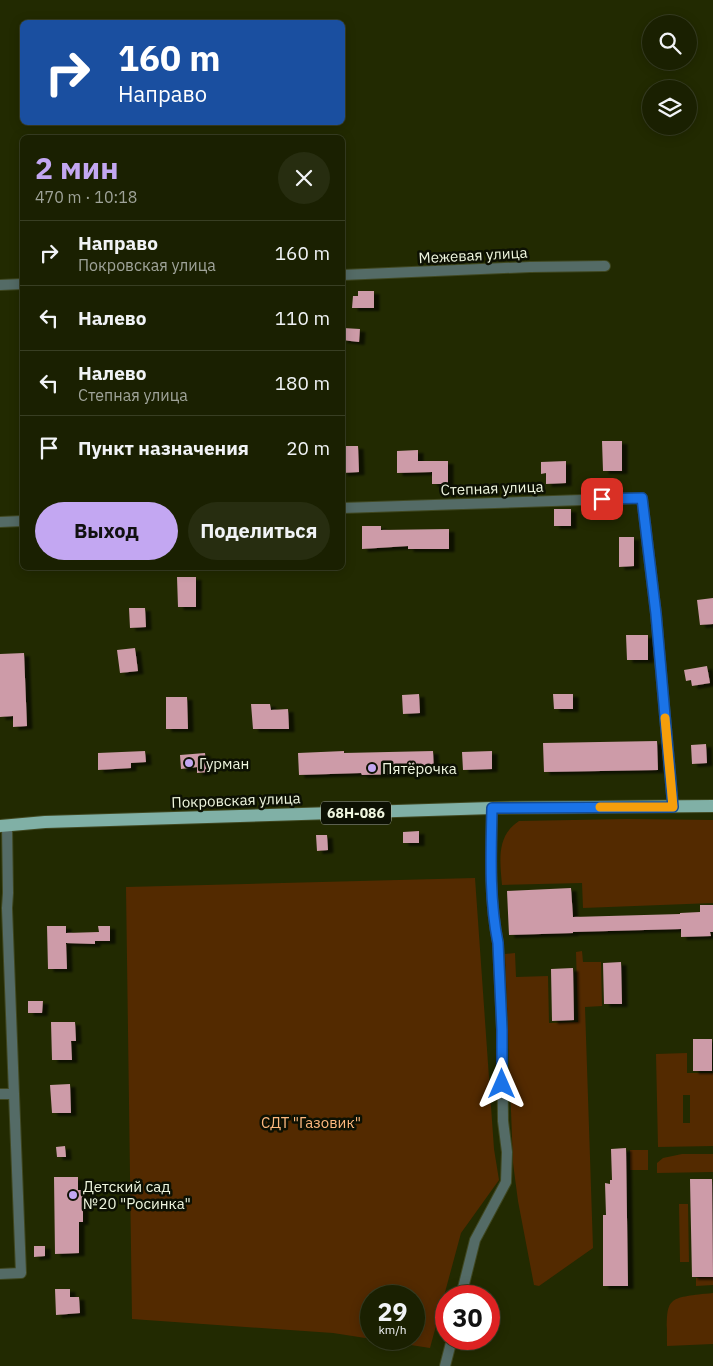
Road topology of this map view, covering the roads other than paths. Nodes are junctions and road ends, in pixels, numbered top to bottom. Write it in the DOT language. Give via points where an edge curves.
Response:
graph roads {
  1 [pos="605,266"];
  2 [pos="345,275"];
  3 [pos="20,284"];
  4 [pos="0,285"];
  5 [pos="345,508"];
  6 [pos="20,521"];
  7 [pos="0,522"];
  8 [pos="713,806"];
  9 [pos="673,807"];
  10 [pos="492,808"];
  11 [pos="3,826"];
  12 [pos="3,908"];
  13 [pos="0,1094"];
  14 [pos="14,1094"];
  15 [pos="0,1274"];
  16 [pos="465,1285"];
  17 [pos="449,1350"];
  18 [pos="445,1366"];
  1 -- 2 [label="street, Межевая улица"];
  3 -- 4 [label="street"];
  5 -- 9 [label="street, Степная улица" via="642,498"];
  6 -- 7 [label="street"];
  8 -- 9 [label="main road, Покровская улица / 68Н-086"];
  9 -- 10 [label="main road, Покровская улица / 68Н-086"];
  10 -- 11 [label="main road, Покровская улица / 68Н-086"];
  10 -- 16 [label="street" via="491,866 502,1020 506,1182 475,1240"];
  11 -- 12 [label="street" via="8,893"];
  12 -- 14 [label="street"];
  13 -- 14 [label="street"];
  14 -- 15 [label="street" via="21,1273"];
  17 -- 18 [label="street"];
}
